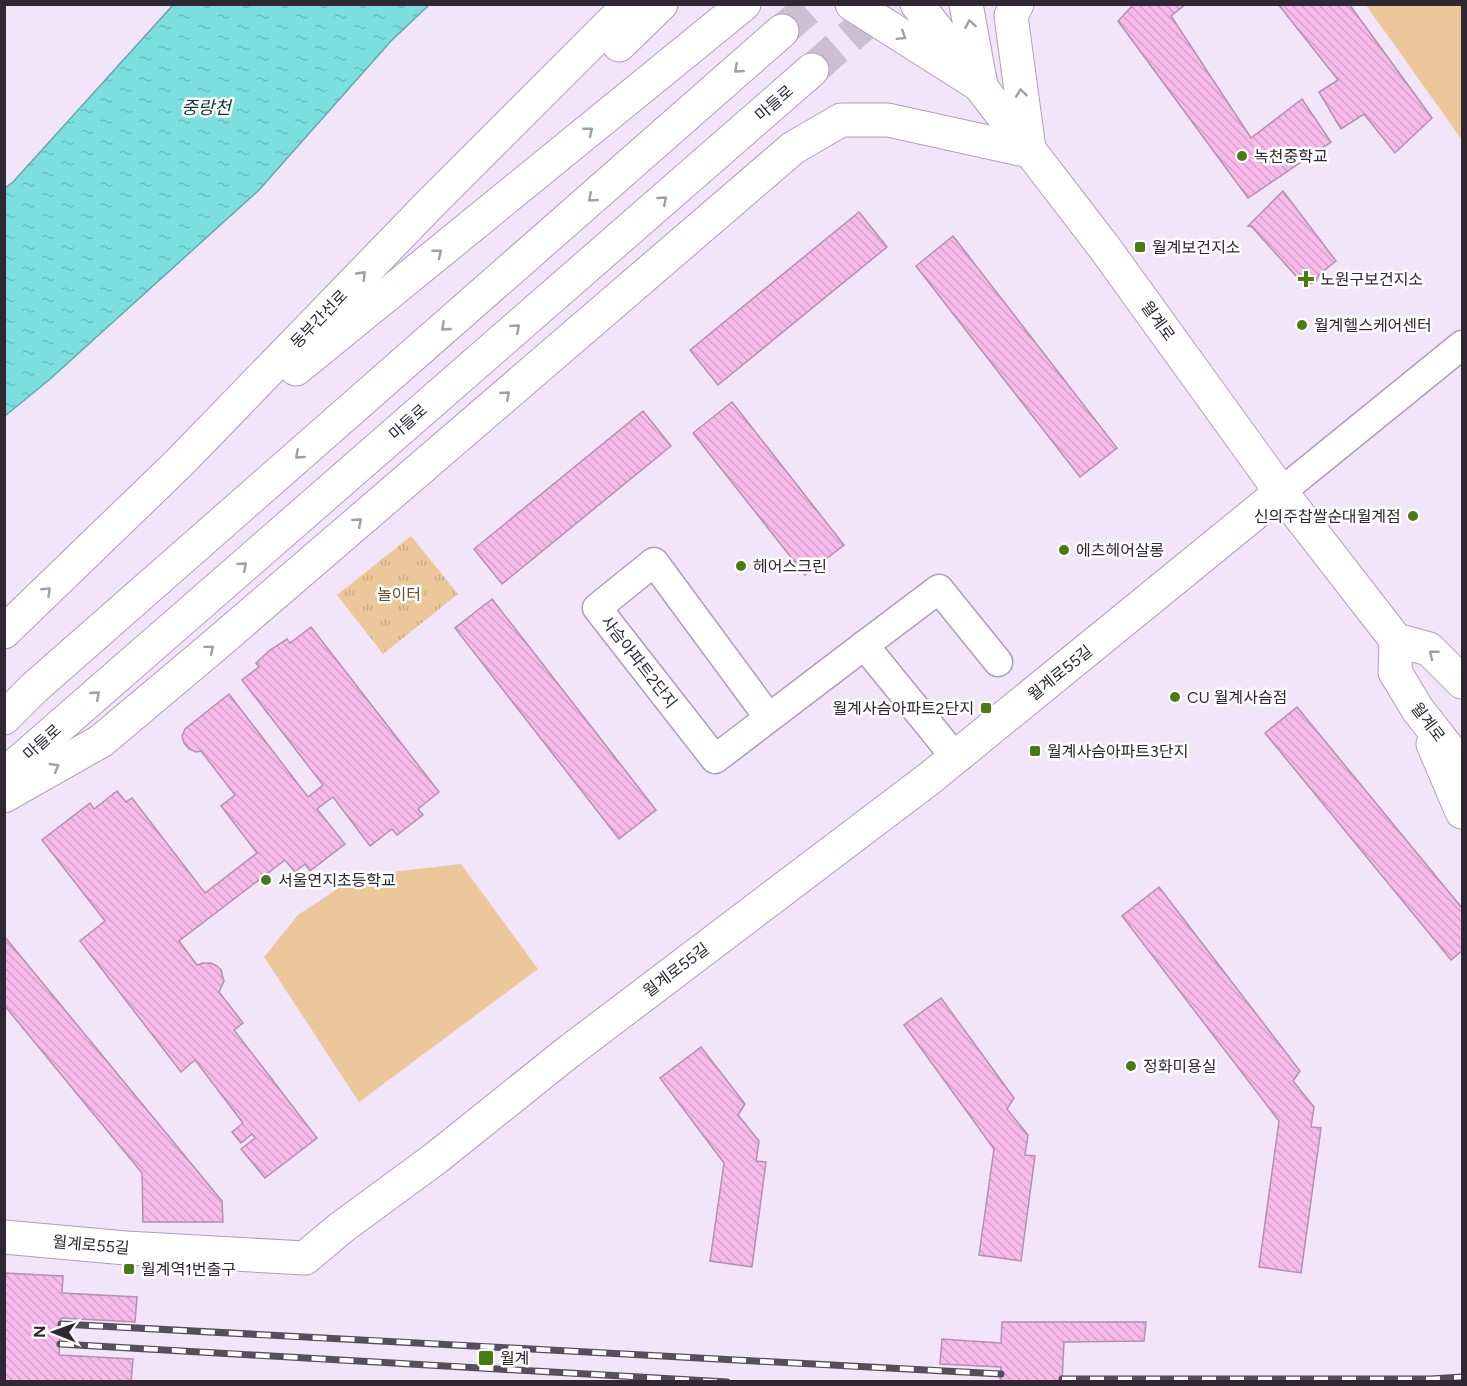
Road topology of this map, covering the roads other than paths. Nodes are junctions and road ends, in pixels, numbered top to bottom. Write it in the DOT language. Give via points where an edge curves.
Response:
graph roads {
  1 [pos="630,4"];
  2 [pos="662,4"];
  3 [pos="744,4"];
  4 [pos="852,4"];
  5 [pos="917,4"];
  6 [pos="966,4"];
  7 [pos="1017,4"];
  8 [pos="782,31"];
  9 [pos="812,70"];
  10 [pos="981,86"];
  11 [pos="1029,151"];
  12 [pos="430,204"];
  13 [pos="1462,345"];
  14 [pos="180,462"];
  15 [pos="1281,492"];
  16 [pos="4,632"];
  17 [pos="1396,640"];
  18 [pos="864,645"];
  19 [pos="998,662"];
  20 [pos="1462,682"];
  21 [pos="1418,710"];
  22 [pos="4,718"];
  23 [pos="769,718"];
  24 [pos="956,758"];
  25 [pos="1462,766"];
  26 [pos="4,775"];
  27 [pos="4,796"];
  28 [pos="1462,812"];
  29 [pos="4,1237"];
  1 -- 12 [label="main road, 동부간선로"];
  2 -- 12 [label="main road" via="496,162"];
  14 -- 3 [label="main road, one-way"];
  4 -- 10 [label="main road, one-way"];
  5 -- 10 [label="main road, 월계로"];
  10 -- 6 [label="main road, one-way"];
  11 -- 7 [label="main road, one-way" via="1011,16"];
  8 -- 22 [label="main road, one-way"];
  26 -- 9 [label="main road, 마들로, one-way"];
  10 -- 11 [label="main road, 월계로"];
  11 -- 15 [label="main road, 월계로" via="1104,247"];
  27 -- 11 [label="main road, one-way" via="101,741 794,148 841,120 888,120"];
  14 -- 12 [label="main road, 동부간선로, one-way"];
  13 -- 15 [label="street"];
  16 -- 14 [label="main road, 동부간선로, one-way"];
  15 -- 17 [label="main road, 월계로"];
  15 -- 24 [label="main road, 월계로55길"];
  20 -- 17 [label="main road, one-way" via="1429,649"];
  17 -- 21 [label="main road, 월계로" via="1395,672"];
  18 -- 19 [label="street, 사슴아파트2단지" via="939,589"];
  18 -- 23 [label="street, 사슴아파트2단지"];
  18 -- 24 [label="street"];
  21 -- 25 [label="main road, 월계로"];
  21 -- 28 [label="main road"];
  23 -- 23 [label="street, 사슴아파트2단지" via="715,759 597,608 654,562"];
  24 -- 29 [label="main road, 월계로55길" via="305,1258"];
}
